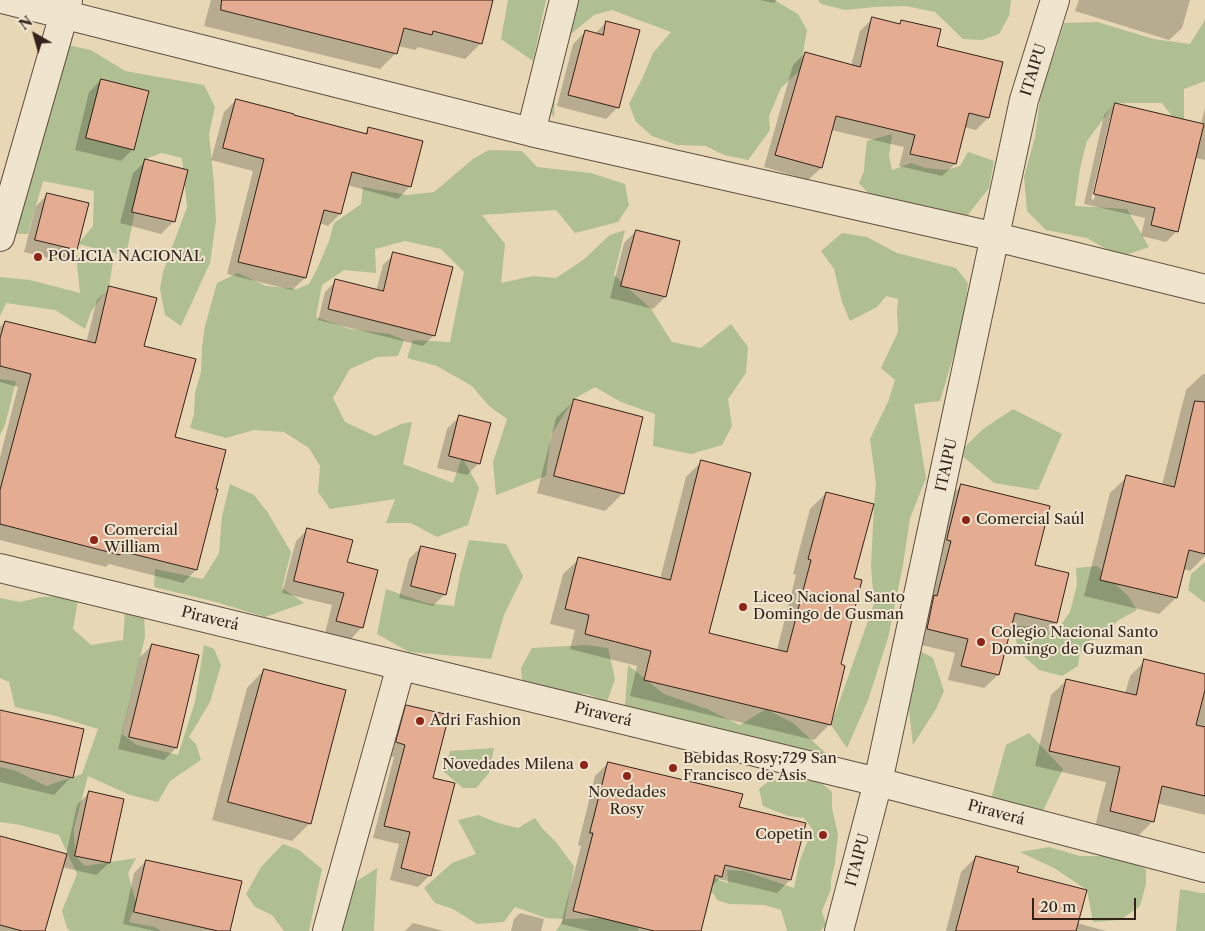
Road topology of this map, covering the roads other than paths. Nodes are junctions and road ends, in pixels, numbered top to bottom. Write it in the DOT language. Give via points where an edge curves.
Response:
graph roads {
  1 [pos="6,0"];
  2 [pos="564,0"];
  3 [pos="1055,0"];
  4 [pos="66,7"];
  5 [pos="531,132"];
  6 [pos="0,237"];
  7 [pos="996,237"];
  8 [pos="1205,289"];
  9 [pos="0,568"];
  10 [pos="400,666"];
  11 [pos="878,782"];
  12 [pos="1205,868"];
  13 [pos="327,931"];
  14 [pos="839,931"];
  1 -- 4 [label="street"];
  2 -- 5 [label="street"];
  3 -- 7 [label="street, ITAIPU" via="1024,100"];
  4 -- 5 [label="street"];
  4 -- 6 [label="street"];
  5 -- 7 [label="street"];
  7 -- 8 [label="street"];
  7 -- 11 [label="street, ITAIPU"];
  9 -- 10 [label="street, Piraverá"];
  10 -- 11 [label="street, Piraverá"];
  10 -- 13 [label="street"];
  11 -- 12 [label="street, Piraverá"];
  11 -- 14 [label="street, ITAIPU"];
}
